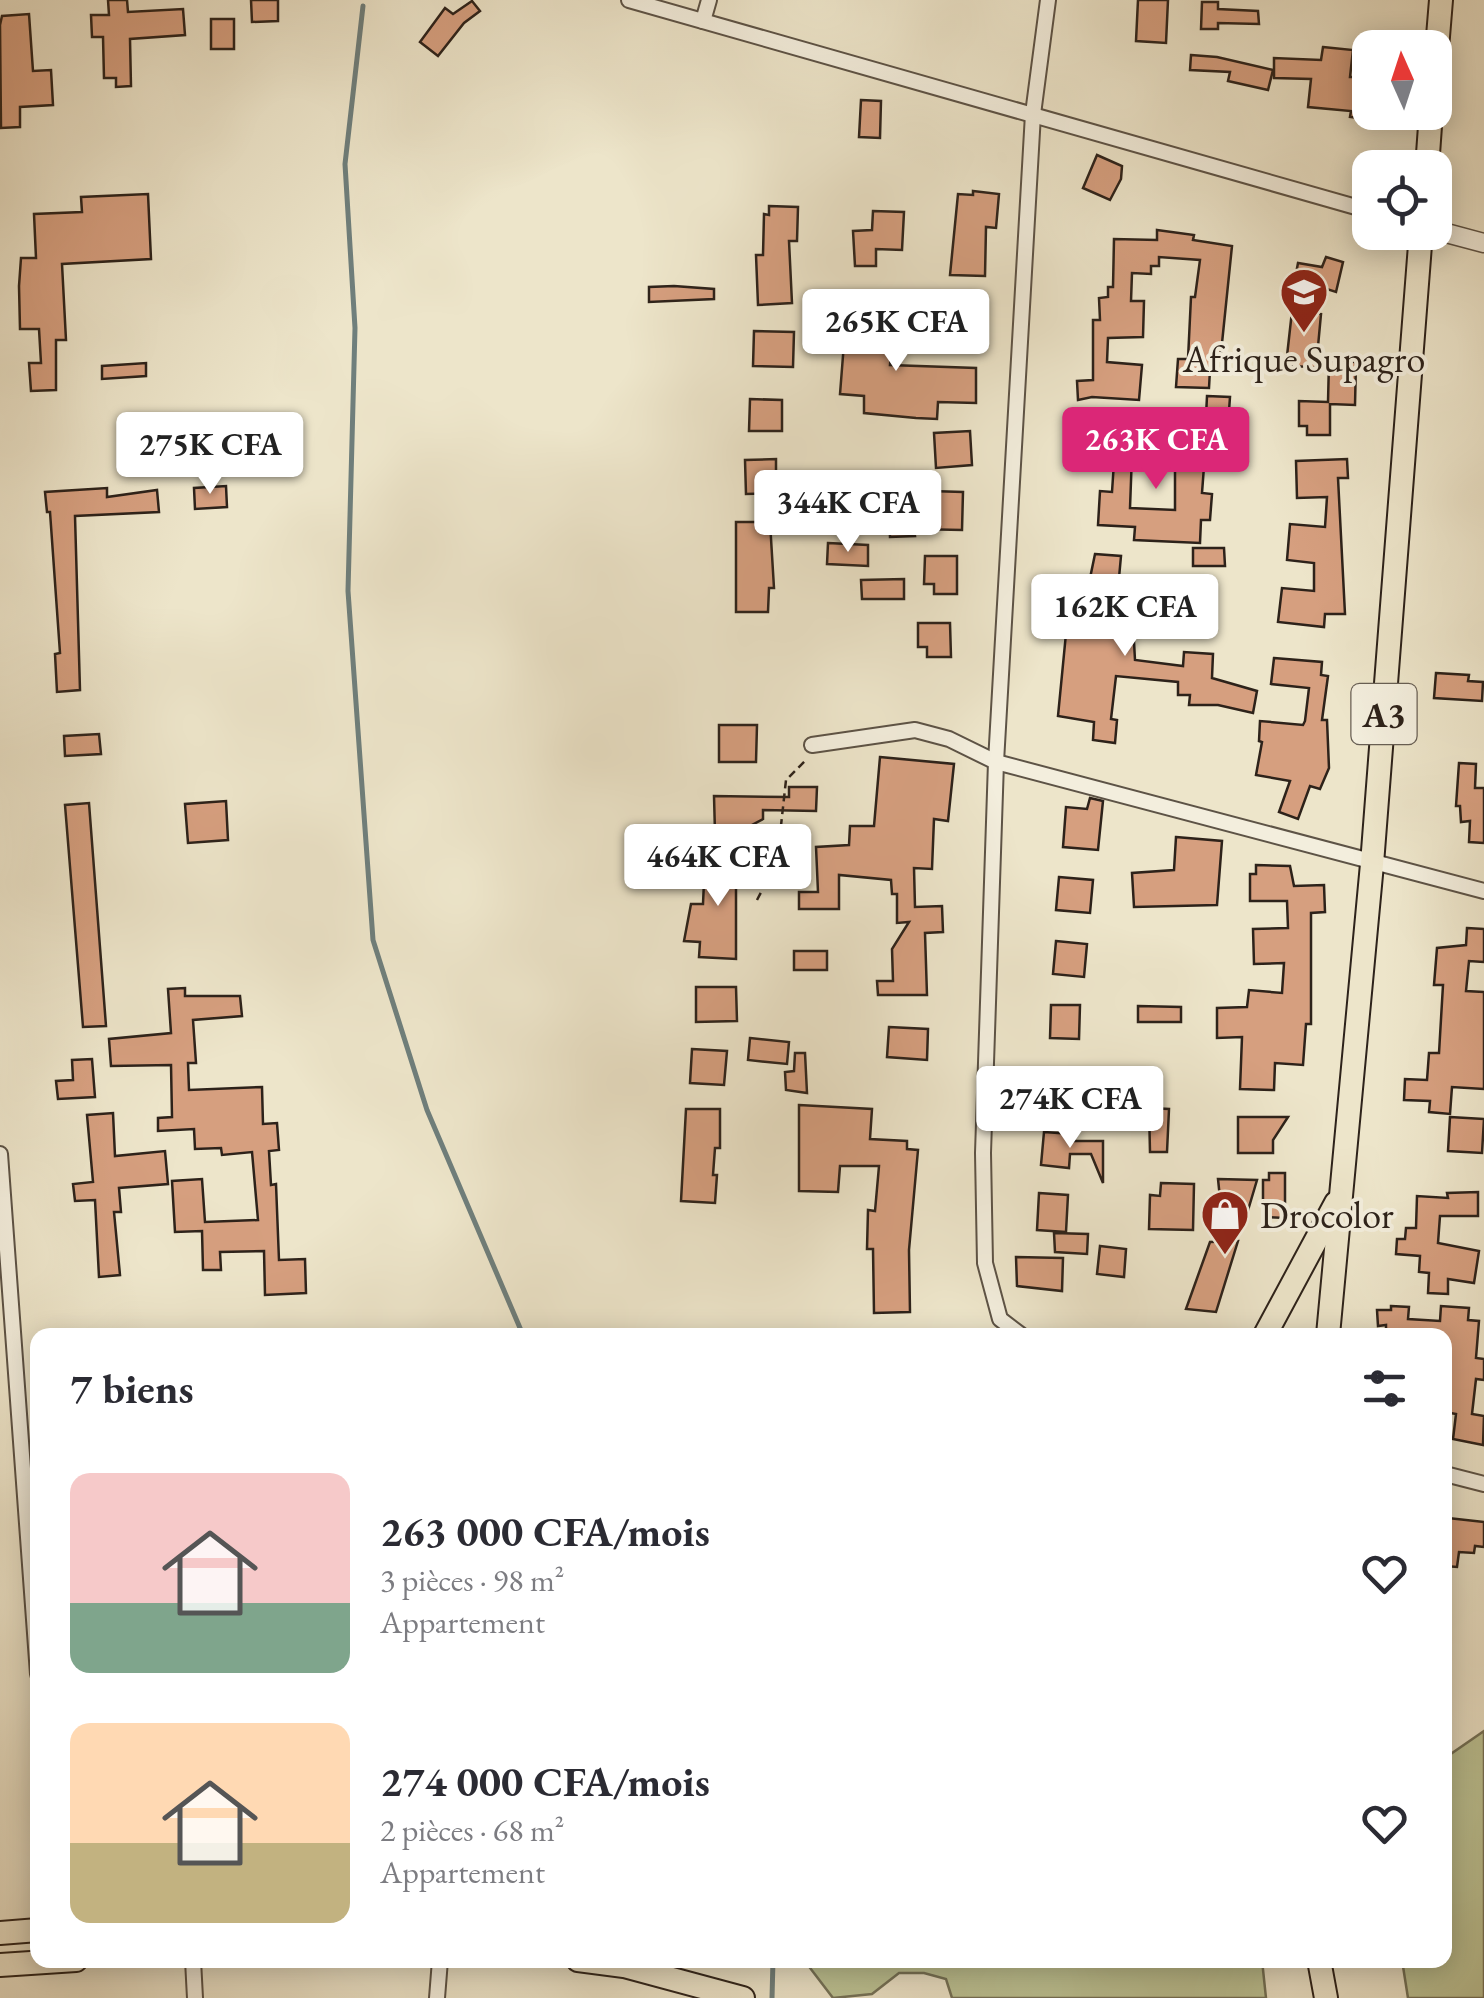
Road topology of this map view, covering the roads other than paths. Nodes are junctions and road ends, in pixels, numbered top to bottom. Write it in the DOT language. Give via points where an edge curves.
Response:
graph roads {
  1 [pos="629,0"];
  2 [pos="709,0"];
  3 [pos="1048,0"];
  4 [pos="1442,0"];
  5 [pos="703,21"];
  6 [pos="1439,30"];
  7 [pos="1033,114"];
  8 [pos="1352,206"];
  9 [pos="1452,235"];
  10 [pos="1484,243"];
  11 [pos="1420,250"];
  12 [pos="812,745"];
  13 [pos="996,762"];
  14 [pos="1372,864"];
  15 [pos="1484,892"];
  16 [pos="0,1154"];
  17 [pos="1340,1196"];
  18 [pos="6,1327"];
  19 [pos="1011,1328"];
  20 [pos="1270,1328"];
  21 [pos="1329,1328"];
  22 [pos="1452,1476"];
  23 [pos="1484,1484"];
  24 [pos="30,1587"];
  25 [pos="30,1931"];
  26 [pos="0,1933"];
  27 [pos="30,1963"];
  28 [pos="0,1965"];
  29 [pos="193,1968"];
  30 [pos="439,1968"];
  31 [pos="631,1968"];
  32 [pos="1320,1968"];
  33 [pos="195,1998"];
  34 [pos="437,1998"];
  35 [pos="742,1998"];
  36 [pos="1326,1998"];
  1 -- 5 [label="street"];
  2 -- 5 [label="street"];
  3 -- 7 [label="street"];
  4 -- 6 [label="highway"];
  5 -- 7 [label="street"];
  7 -- 8 [label="street"];
  7 -- 13 [label="street"];
  9 -- 10 [label="street"];
  11 -- 14 [label="highway, A3"];
  12 -- 13 [label="street" via="915,730"];
  13 -- 14 [label="street"];
  13 -- 19 [label="street" via="985,1264 1000,1320"];
  14 -- 15 [label="street"];
  14 -- 17 [label="highway, A3"];
  16 -- 18 [label="street"];
  17 -- 20 [label="highway"];
  17 -- 21 [label="highway, A3"];
  18 -- 24 [label="street"];
  22 -- 23 [label="street"];
  25 -- 26 [label="highway"];
  27 -- 28 [label="highway"];
  29 -- 33 [label="street"];
  30 -- 34 [label="street"];
  31 -- 35 [label="highway"];
  32 -- 36 [label="highway"];
}
